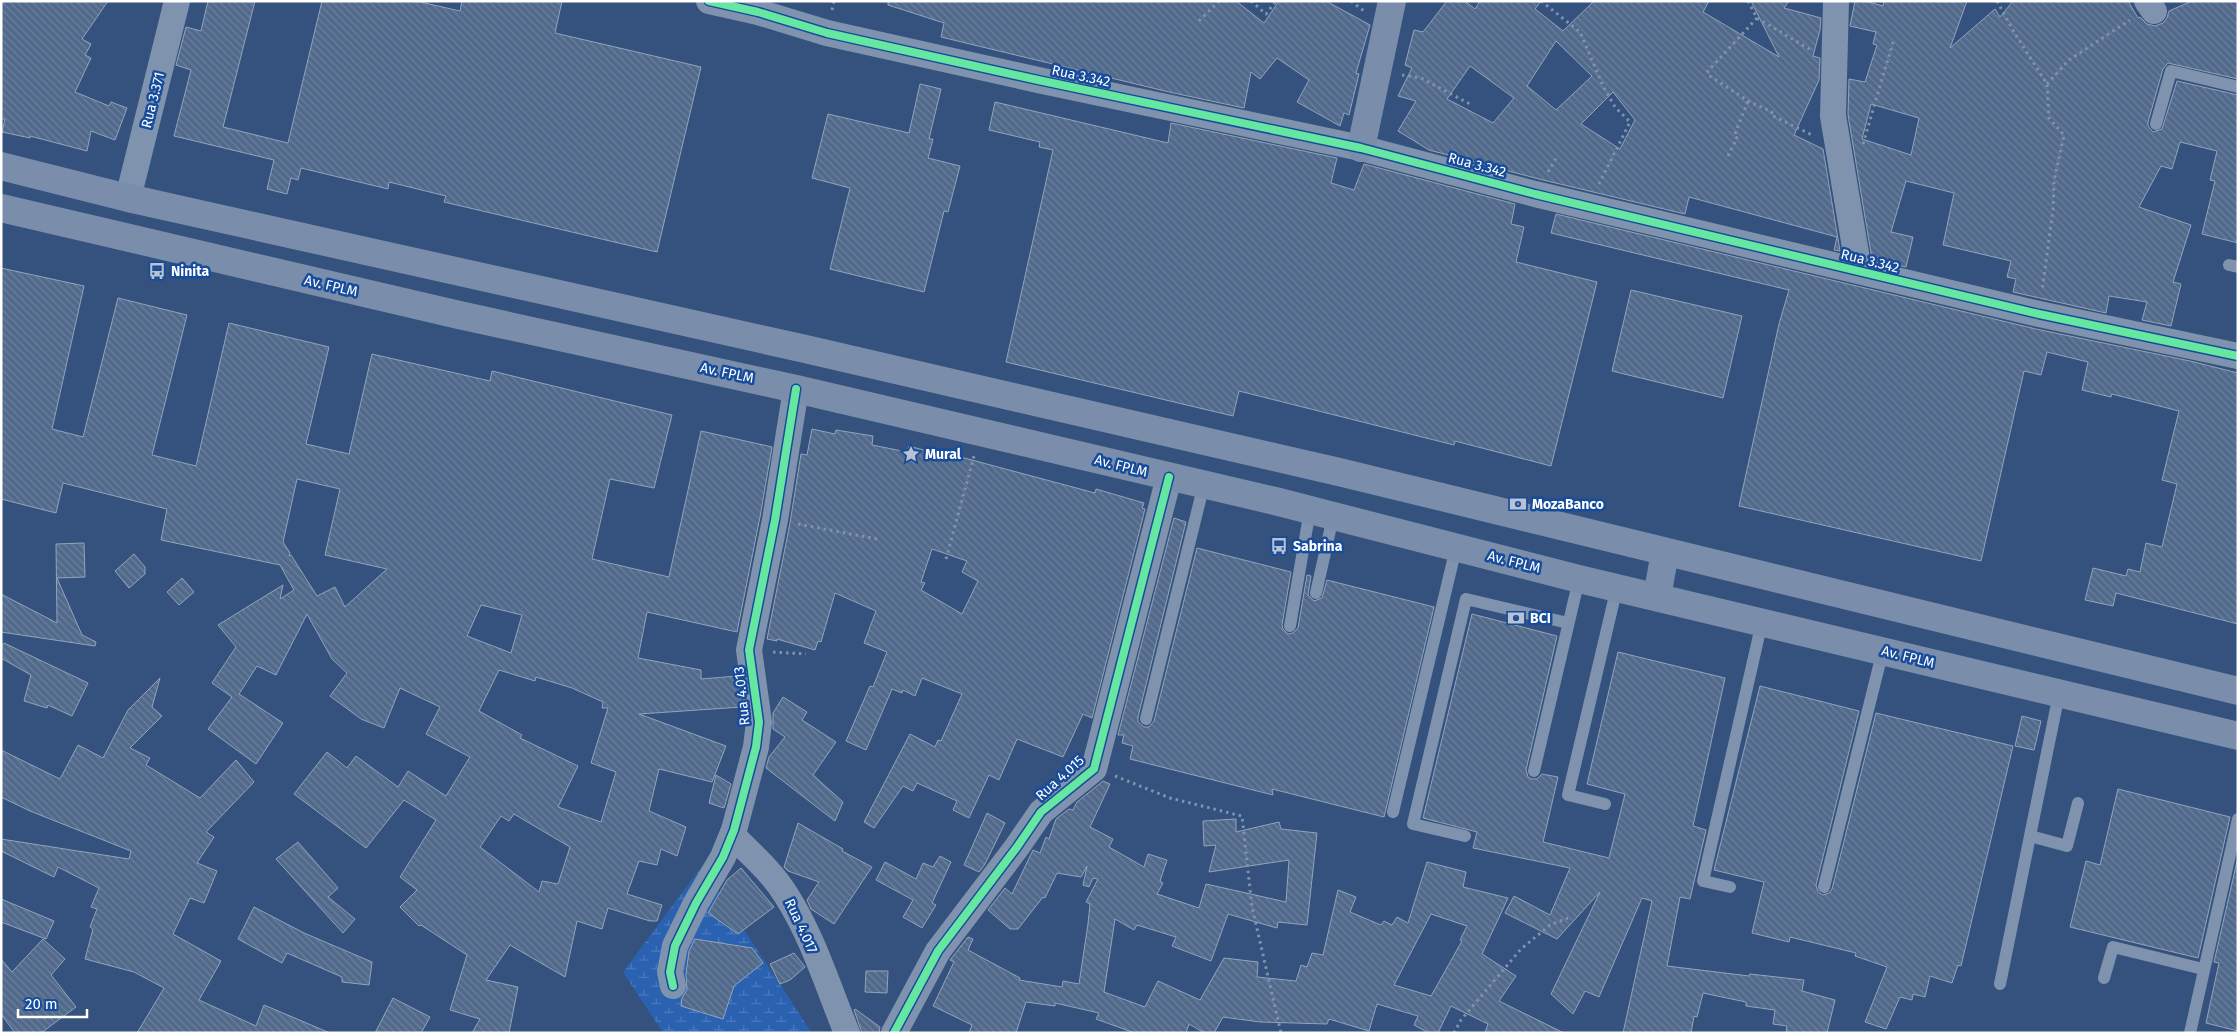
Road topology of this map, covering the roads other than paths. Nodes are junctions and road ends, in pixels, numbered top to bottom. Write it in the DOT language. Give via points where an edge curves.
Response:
graph roads {
  1 [pos="177,1"];
  2 [pos="710,1"];
  3 [pos="1392,1"];
  4 [pos="1836,1"];
  5 [pos="2238,86"];
  6 [pos="2156,124"];
  7 [pos="1361,148"];
  8 [pos="1,166"];
  9 [pos="128,198"];
  10 [pos="1,208"];
  11 [pos="1859,271"];
  12 [pos="2238,356"];
  13 [pos="796,389"];
  14 [pos="1169,477"];
  15 [pos="1204,484"];
  16 [pos="1321,514"];
  17 [pos="1456,548"];
  18 [pos="1665,552"];
  19 [pos="1579,579"];
  20 [pos="1617,587"];
  21 [pos="1316,593"];
  22 [pos="1657,597"];
  23 [pos="1762,622"];
  24 [pos="1568,623"];
  25 [pos="1290,626"];
  26 [pos="1883,650"];
  27 [pos="2238,691"];
  28 [pos="2059,694"];
  29 [pos="1146,719"];
  30 [pos="2238,736"];
  31 [pos="1534,771"];
  32 [pos="2078,803"];
  33 [pos="1605,804"];
  34 [pos="1394,812"];
  35 [pos="2238,819"];
  36 [pos="732,836"];
  37 [pos="1465,836"];
  38 [pos="2030,836"];
  39 [pos="1730,887"];
  40 [pos="1824,887"];
  41 [pos="2203,969"];
  42 [pos="2104,978"];
  43 [pos="2000,984"];
  44 [pos="673,986"];
  45 [pos="847,1033"];
  46 [pos="894,1033"];
  47 [pos="2190,1033"];
  1 -- 9 [label="street, Rua 3.371"];
  2 -- 7 [label="street, Rua 3.342" via="827,33"];
  3 -- 7 [label="main road"];
  4 -- 11 [label="street" via="1833,116 1850,146"];
  5 -- 6 [label="lane" via="2171,71"];
  7 -- 11 [label="street, Rua 3.342"];
  8 -- 9 [label="main road"];
  9 -- 18 [label="main road" via="791,346 1329,470"];
  10 -- 13 [label="main road, Av. FPLM"];
  11 -- 12 [label="street, Rua 3.342" via="2039,314"];
  13 -- 14 [label="main road, Av. FPLM"];
  13 -- 36 [label="street, Rua 4.013" via="750,650 759,722 756,747"];
  14 -- 15 [label="main road, Av. FPLM"];
  14 -- 46 [label="street, Rua 4.015" via="1094,768 1041,812 938,951"];
  15 -- 16 [label="main road, Av. FPLM"];
  15 -- 29 [label="lane"];
  16 -- 17 [label="main road, Av. FPLM"];
  16 -- 21 [label="lane"];
  16 -- 25 [label="lane"];
  17 -- 19 [label="main road, Av. FPLM"];
  17 -- 34 [label="lane"];
  18 -- 22 [label="main road"];
  18 -- 27 [label="main road"];
  19 -- 20 [label="main road, Av. FPLM"];
  19 -- 24 [label="lane"];
  20 -- 22 [label="main road, Av. FPLM"];
  20 -- 33 [label="lane" via="1568,794"];
  22 -- 23 [label="main road, Av. FPLM"];
  23 -- 26 [label="main road, Av. FPLM"];
  23 -- 39 [label="lane" via="1704,881"];
  24 -- 31 [label="lane"];
  24 -- 37 [label="lane" via="1466,599 1412,824"];
  26 -- 28 [label="main road, Av. FPLM"];
  26 -- 40 [label="lane"];
  28 -- 30 [label="main road, Av. FPLM"];
  28 -- 38 [label="lane"];
  32 -- 38 [label="lane" via="2067,846"];
  35 -- 41 [label="lane"];
  36 -- 44 [label="street, Rua 4.013" via="675,946 670,972"];
  36 -- 45 [label="street, Rua 4.017" via="768,870 786,895 801,922"];
  38 -- 43 [label="lane"];
  41 -- 42 [label="lane" via="2113,947"];
  41 -- 47 [label="lane"];
}
